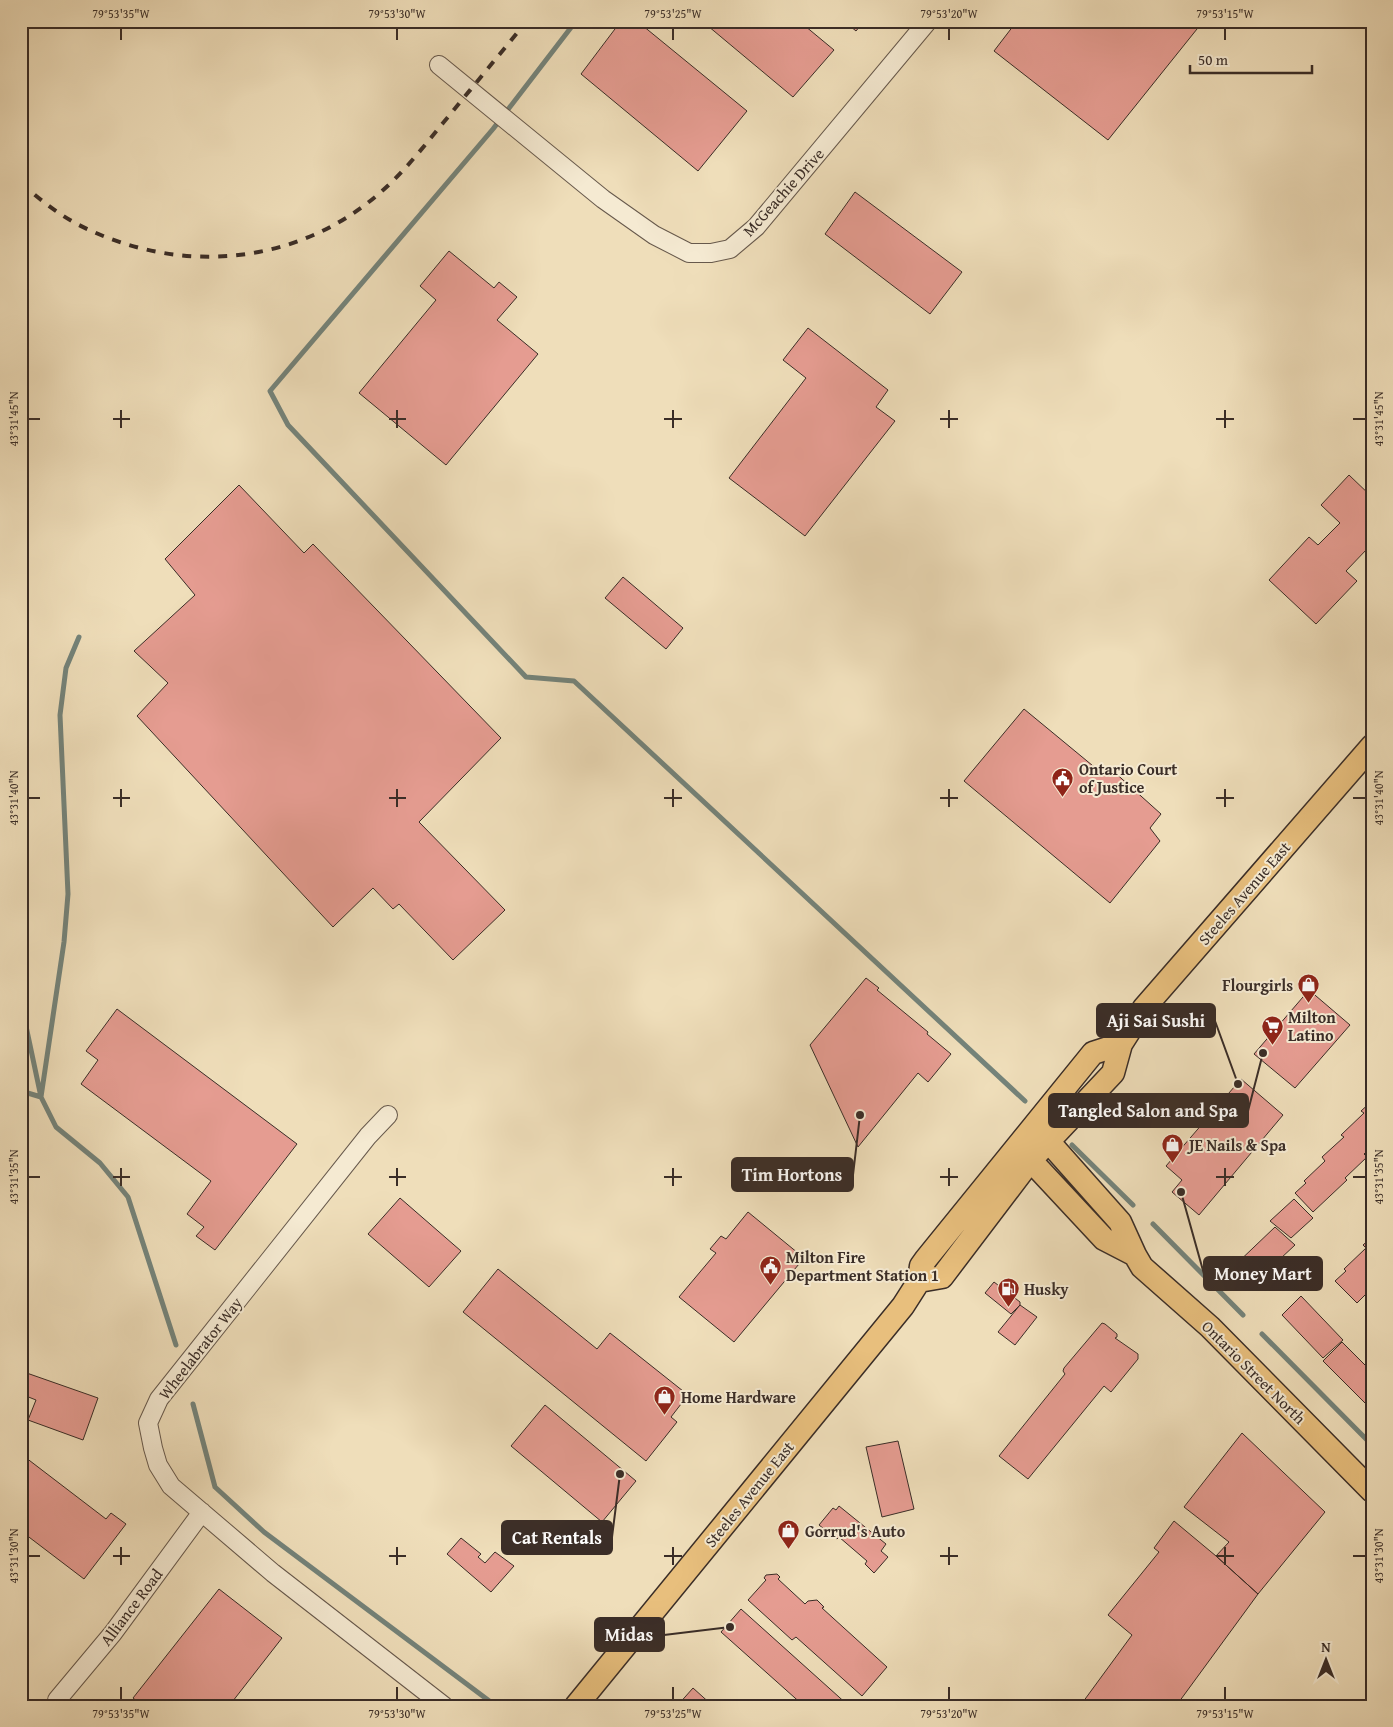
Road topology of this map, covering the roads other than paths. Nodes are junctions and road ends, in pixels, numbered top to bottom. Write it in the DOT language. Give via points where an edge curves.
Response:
graph roads {
  1 [pos="928,21"];
  2 [pos="439,64"];
  3 [pos="1372,746"];
  4 [pos="388,1115"];
  5 [pos="1041,1134"];
  6 [pos="1024,1153"];
  7 [pos="1135,1255"];
  8 [pos="1372,1492"];
  9 [pos="202,1512"];
  10 [pos="57,1700"];
  11 [pos="444,1706"];
  12 [pos="576,1706"];
  1 -- 2 [label="street, McGeachie Drive" via="756,227 730,249 711,253 689,253 654,235 603,199"];
  3 -- 5 [label="main road, Steeles Avenue East" via="1144,1008 1121,1044 1113,1073"];
  4 -- 9 [label="street, Wheelabrator Way" via="368,1136 153,1410 148,1423 158,1465 171,1486"];
  5 -- 6 [label="main road, Steeles Avenue East"];
  5 -- 7 [label="main road, Ontario Street North" via="1120,1222"];
  6 -- 7 [label="main road, Ontario Street North" via="1104,1239"];
  6 -- 12 [label="main road, Steeles Avenue East" via="942,1277 919,1280 897,1312"];
  7 -- 8 [label="main road, Ontario Street North" via="1142,1267 1210,1327"];
  9 -- 10 [label="street, Alliance Road" via="113,1634"];
  9 -- 11 [label="street, Wheelabrator Way" via="273,1573"];
}
